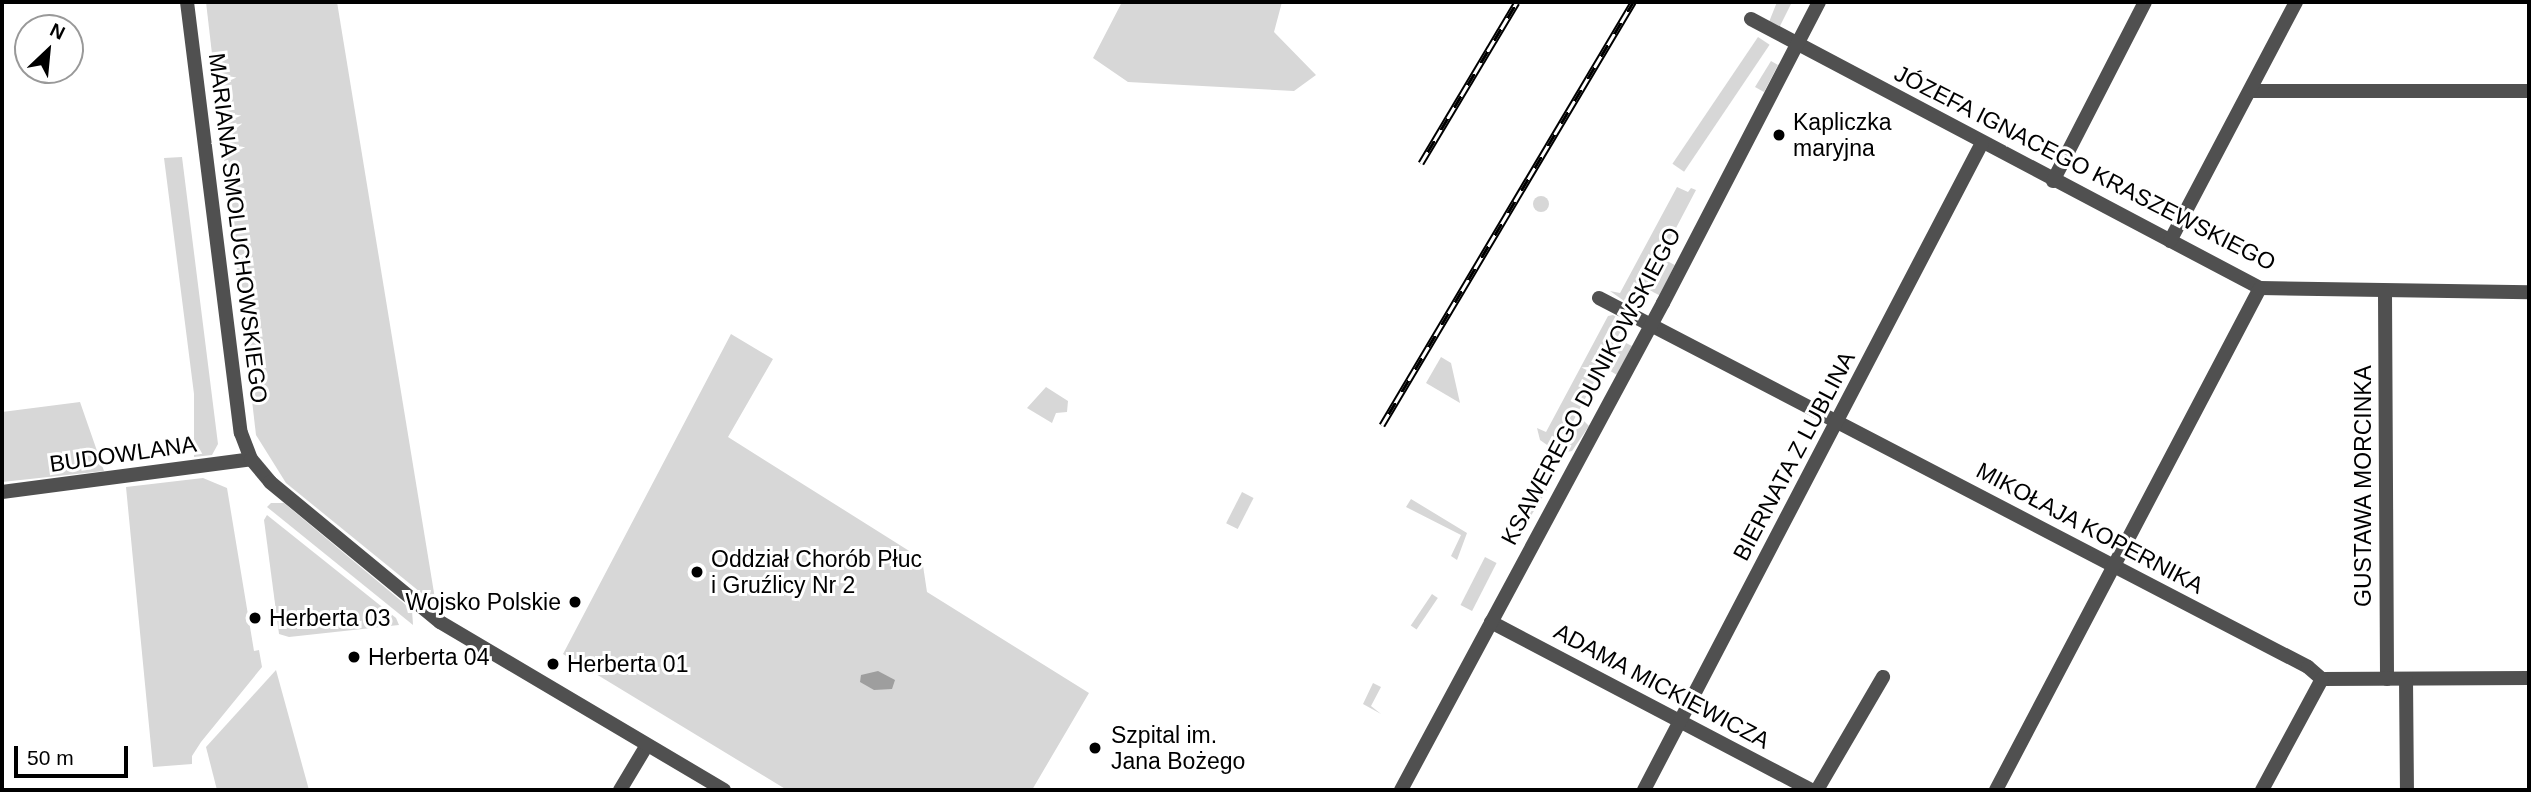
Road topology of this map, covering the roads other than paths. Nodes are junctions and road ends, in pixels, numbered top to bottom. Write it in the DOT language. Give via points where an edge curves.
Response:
graph roads {
  1 [pos="187,2"];
  2 [pos="1819,2"];
  3 [pos="2145,2"];
  4 [pos="2296,2"];
  5 [pos="1751,19"];
  6 [pos="1798,43"];
  7 [pos="2250,91"];
  8 [pos="2529,91"];
  9 [pos="1982,144"];
  10 [pos="2053,181"];
  11 [pos="2170,241"];
  12 [pos="2260,288"];
  13 [pos="2529,292"];
  14 [pos="2385,293"];
  15 [pos="1599,298"];
  16 [pos="1651,325"];
  17 [pos="1839,421"];
  18 [pos="251,459"];
  19 [pos="2,492"];
  20 [pos="2113,566"];
  21 [pos="1490,622"];
  22 [pos="1883,677"];
  23 [pos="2529,678"];
  24 [pos="2322,679"];
  25 [pos="2386,679"];
  26 [pos="2406,679"];
  27 [pos="1680,721"];
  28 [pos="647,745"];
  29 [pos="707,786"];
  30 [pos="620,790"];
  31 [pos="724,790"];
  32 [pos="1401,790"];
  33 [pos="1644,790"];
  34 [pos="1814,790"];
  35 [pos="1996,790"];
  36 [pos="2262,790"];
  37 [pos="2407,790"];
  1 -- 18 [label="street, MARIANA SMOLUCHOWSKIEGO" via="241,433"];
  2 -- 6 [label="street, KSAWEREGO DUNIKOWSKIEGO"];
  3 -- 10 [label="street"];
  4 -- 7 [label="street"];
  5 -- 6 [label="street, JÓZEFA IGNACEGO KRASZEWSKIEGO"];
  6 -- 9 [label="street, JÓZEFA IGNACEGO KRASZEWSKIEGO"];
  6 -- 16 [label="street, KSAWEREGO DUNIKOWSKIEGO"];
  7 -- 8 [label="street"];
  7 -- 11 [label="street"];
  9 -- 10 [label="street, JÓZEFA IGNACEGO KRASZEWSKIEGO"];
  9 -- 17 [label="street, BIERNATA Z LUBLINA"];
  10 -- 11 [label="street, JÓZEFA IGNACEGO KRASZEWSKIEGO"];
  11 -- 12 [label="street, JÓZEFA IGNACEGO KRASZEWSKIEGO"];
  12 -- 14 [label="street, JÓZEFA IGNACEGO KRASZEWSKIEGO"];
  12 -- 20 [label="street"];
  13 -- 14 [label="street, JÓZEFA IGNACEGO KRASZEWSKIEGO"];
  14 -- 25 [label="street, GUSTAWA MORCINKA"];
  15 -- 16 [label="street, MIKOŁAJA KOPERNIKA"];
  16 -- 17 [label="street, MIKOŁAJA KOPERNIKA"];
  16 -- 21 [label="street, KSAWEREGO DUNIKOWSKIEGO"];
  17 -- 20 [label="street, MIKOŁAJA KOPERNIKA"];
  17 -- 27 [label="street, BIERNATA Z LUBLINA"];
  18 -- 19 [label="street, BUDOWLANA"];
  18 -- 28 [label="street" via="270,482 440,622"];
  20 -- 24 [label="street, MIKOŁAJA KOPERNIKA" via="2308,667"];
  20 -- 35 [label="street"];
  21 -- 27 [label="street, ADAMA MICKIEWICZA"];
  21 -- 32 [label="street, KSAWEREGO DUNIKOWSKIEGO"];
  22 -- 34 [label="street"];
  23 -- 26 [label="street"];
  24 -- 25 [label="street"];
  24 -- 36 [label="street"];
  25 -- 26 [label="street"];
  26 -- 37 [label="street"];
  27 -- 33 [label="street, BIERNATA Z LUBLINA"];
  27 -- 34 [label="street, ADAMA MICKIEWICZA"];
  28 -- 29 [label="street"];
  28 -- 30 [label="street"];
  29 -- 31 [label="street"];
}
